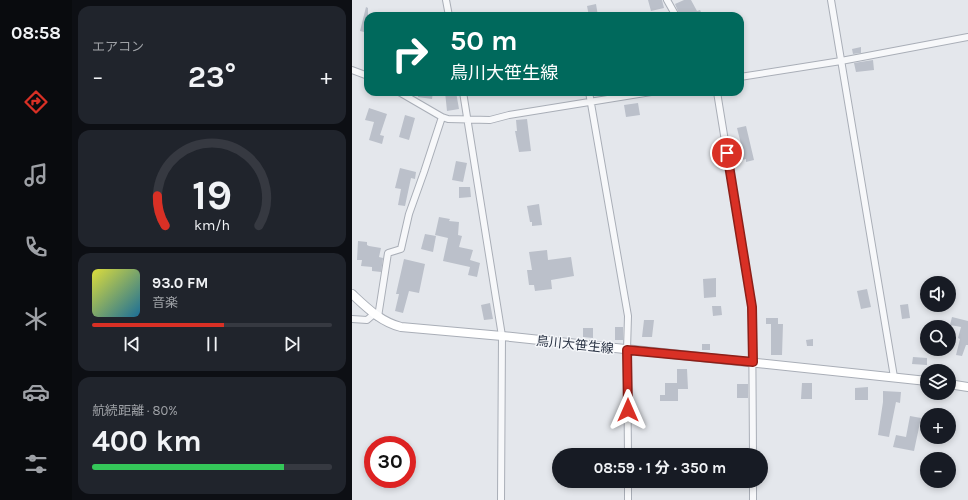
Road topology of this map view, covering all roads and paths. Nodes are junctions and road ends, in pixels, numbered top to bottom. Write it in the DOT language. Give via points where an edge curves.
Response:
graph roads {
  1 [pos="446,0"];
  2 [pos="667,0"];
  3 [pos="831,0"];
  4 [pos="448,12"];
  5 [pos="674,12"];
  6 [pos="968,37"];
  7 [pos="841,61"];
  8 [pos="352,70"];
  9 [pos="364,74"];
  10 [pos="744,76"];
  11 [pos="406,96"];
  12 [pos="464,96"];
  13 [pos="589,96"];
  14 [pos="627,96"];
  15 [pos="718,96"];
  16 [pos="590,102"];
  17 [pos="442,117"];
  18 [pos="468,119"];
  19 [pos="352,294"];
  20 [pos="376,316"];
  21 [pos="352,319"];
  22 [pos="502,336"];
  23 [pos="627,350"];
  24 [pos="753,362"];
  25 [pos="894,377"];
  26 [pos="920,380"];
  27 [pos="956,385"];
  28 [pos="968,386"];
  29 [pos="628,448"];
  30 [pos="753,448"];
  31 [pos="628,488"];
  32 [pos="753,488"];
  33 [pos="501,500"];
  34 [pos="628,500"];
  35 [pos="753,500"];
  1 -- 4 [label="street"];
  2 -- 5 [label="street"];
  3 -- 7 [label="street"];
  6 -- 7 [label="street"];
  7 -- 10 [label="street"];
  7 -- 25 [label="street"];
  8 -- 9 [label="street"];
  11 -- 17 [label="street"];
  12 -- 18 [label="street"];
  13 -- 16 [label="street"];
  14 -- 16 [label="street"];
  15 -- 24 [label="street" via="752,307"];
  16 -- 18 [label="street" via="493,119"];
  16 -- 23 [label="street" via="628,316"];
  17 -- 18 [label="street"];
  17 -- 20 [label="street" via="409,214 401,249 388,253"];
  18 -- 22 [label="street"];
  19 -- 20 [label="street, 鳥川大笹生線"];
  20 -- 21 [label="street" via="367,320"];
  20 -- 22 [label="street, 鳥川大笹生線" via="401,327"];
  22 -- 23 [label="street, 鳥川大笹生線"];
  22 -- 33 [label="street"];
  23 -- 24 [label="street, 鳥川大笹生線"];
  23 -- 29 [label="street"];
  24 -- 25 [label="street, 鳥川大笹生線"];
  24 -- 30 [label="street"];
  25 -- 26 [label="street, 鳥川大笹生線"];
  27 -- 28 [label="street"];
  31 -- 34 [label="street"];
  32 -- 35 [label="street"];
}
